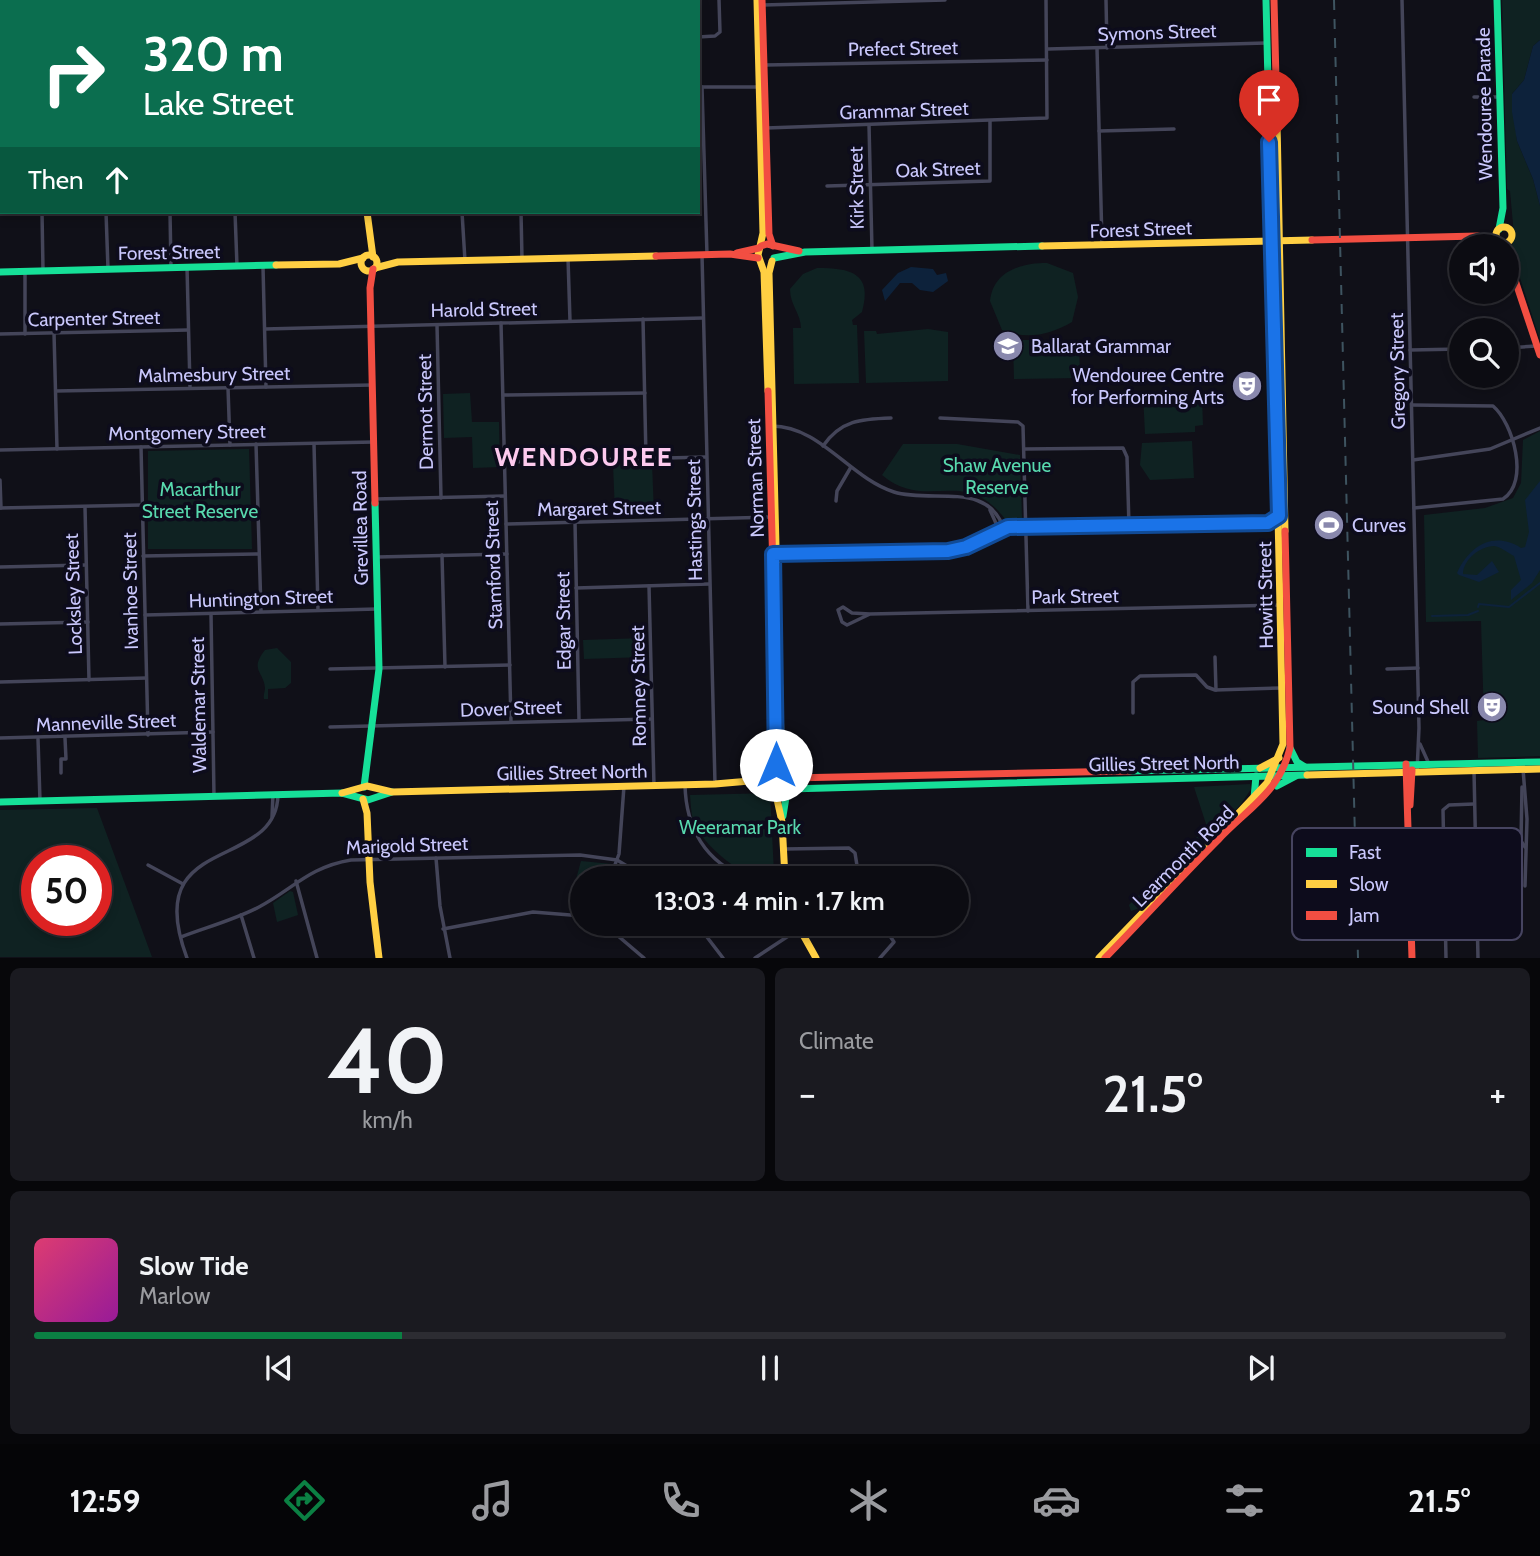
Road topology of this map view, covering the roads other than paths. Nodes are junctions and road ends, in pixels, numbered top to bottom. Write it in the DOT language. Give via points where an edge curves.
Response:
graph roads {
  1 [pos="719,0"];
  2 [pos="930,0"];
  3 [pos="945,0"];
  4 [pos="1046,0"];
  5 [pos="1106,0"];
  6 [pos="1266,0"];
  7 [pos="1274,0"];
  8 [pos="1402,0"];
  9 [pos="1497,0"];
  10 [pos="876,1"];
  11 [pos="760,2"];
  12 [pos="821,2"];
  13 [pos="700,37"];
  14 [pos="1266,43"];
  15 [pos="1097,48"];
  16 [pos="1107,48"];
  17 [pos="1048,49"];
  18 [pos="1048,60"];
  19 [pos="761,65"];
  20 [pos="762,86"];
  21 [pos="700,87"];
  22 [pos="1474,97"];
  23 [pos="1499,97"];
  24 [pos="990,121"];
  25 [pos="869,125"];
  26 [pos="763,128"];
  27 [pos="1174,129"];
  28 [pos="1099,131"];
  29 [pos="701,141"];
  30 [pos="870,185"];
  31 [pos="827,186"];
  32 [pos="700,195"];
  33 [pos="705,195"];
  34 [pos="1503,208"];
  35 [pos="42,214"];
  36 [pos="106,214"];
  37 [pos="170,214"];
  38 [pos="235,214"];
  39 [pos="368,214"];
  40 [pos="462,214"];
  41 [pos="521,214"];
  42 [pos="1499,230"];
  43 [pos="1510,230"];
  44 [pos="1484,234"];
  45 [pos="1499,234"];
  46 [pos="1510,234"];
  47 [pos="1449,237"];
  48 [pos="1408,238"];
  49 [pos="1275,241"];
  50 [pos="1102,246"];
  51 [pos="760,247"];
  52 [pos="774,247"];
  53 [pos="872,250"];
  54 [pos="805,252"];
  55 [pos="730,254"];
  56 [pos="704,255"];
  57 [pos="369,257"];
  58 [pos="568,258"];
  59 [pos="522,259"];
  60 [pos="760,260"];
  61 [pos="773,260"];
  62 [pos="465,261"];
  63 [pos="398,262"];
  64 [pos="339,264"];
  65 [pos="237,266"];
  66 [pos="263,266"];
  67 [pos="187,267"];
  68 [pos="171,268"];
  69 [pos="107,269"];
  70 [pos="369,269"];
  71 [pos="43,270"];
  72 [pos="25,271"];
  73 [pos="0,272"];
  74 [pos="1519,292"];
  75 [pos="703,318"];
  76 [pos="643,319"];
  77 [pos="570,321"];
  78 [pos="501,323"];
  79 [pos="437,325"];
  80 [pos="370,326"];
  81 [pos="265,329"];
  82 [pos="188,330"];
  83 [pos="54,333"];
  84 [pos="0,334"];
  85 [pos="25,334"];
  86 [pos="1537,345"];
  87 [pos="1519,347"];
  88 [pos="1449,349"];
  89 [pos="1410,351"];
  90 [pos="1540,355"];
  91 [pos="372,385"];
  92 [pos="190,387"];
  93 [pos="266,387"];
  94 [pos="229,388"];
  95 [pos="56,391"];
  96 [pos="645,393"];
  97 [pos="503,395"];
  98 [pos="1412,405"];
  99 [pos="891,418"];
  100 [pos="940,418"];
  101 [pos="771,426"];
  102 [pos="1540,428"];
  103 [pos="1512,441"];
  104 [pos="374,442"];
  105 [pos="256,444"];
  106 [pos="314,444"];
  107 [pos="230,445"];
  108 [pos="823,446"];
  109 [pos="141,447"];
  110 [pos="57,449"];
  111 [pos="1025,449"];
  112 [pos="0,450"];
  113 [pos="706,457"];
  114 [pos="646,458"];
  115 [pos="1413,458"];
  116 [pos="504,461"];
  117 [pos="851,467"];
  118 [pos="0,481"];
  119 [pos="505,496"];
  120 [pos="441,498"];
  121 [pos="375,499"];
  122 [pos="836,501"];
  123 [pos="142,505"];
  124 [pos="85,506"];
  125 [pos="0,508"];
  126 [pos="1414,508"];
  127 [pos="774,516"];
  128 [pos="708,519"];
  129 [pos="1281,519"];
  130 [pos="575,522"];
  131 [pos="506,524"];
  132 [pos="1129,526"];
  133 [pos="1026,529"];
  134 [pos="1002,531"];
  135 [pos="259,554"];
  136 [pos="507,554"];
  137 [pos="775,554"];
  138 [pos="442,555"];
  139 [pos="144,556"];
  140 [pos="377,557"];
  141 [pos="86,565"];
  142 [pos="0,567"];
  143 [pos="709,584"];
  144 [pos="649,586"];
  145 [pos="576,588"];
  146 [pos="1281,605"];
  147 [pos="377,609"];
  148 [pos="318,610"];
  149 [pos="261,611"];
  150 [pos="1028,611"];
  151 [pos="211,614"];
  152 [pos="870,614"];
  153 [pos="145,615"];
  154 [pos="88,622"];
  155 [pos="0,624"];
  156 [pos="1285,626"];
  157 [pos="777,634"];
  158 [pos="1216,657"];
  159 [pos="510,665"];
  160 [pos="445,667"];
  161 [pos="379,668"];
  162 [pos="1418,668"];
  163 [pos="330,669"];
  164 [pos="1387,669"];
  165 [pos="146,678"];
  166 [pos="89,680"];
  167 [pos="0,682"];
  168 [pos="1287,688"];
  169 [pos="1216,690"];
  170 [pos="1133,713"];
  171 [pos="652,719"];
  172 [pos="579,720"];
  173 [pos="511,722"];
  174 [pos="371,726"];
  175 [pos="330,727"];
  176 [pos="213,732"];
  177 [pos="148,735"];
  178 [pos="0,738"];
  179 [pos="65,738"];
  180 [pos="38,739"];
  181 [pos="1420,742"];
  182 [pos="1290,748"];
  183 [pos="1280,757"];
  184 [pos="1540,762"];
  185 [pos="1429,764"];
  186 [pos="1307,768"];
  187 [pos="1412,768"];
  188 [pos="1522,769"];
  189 [pos="1540,769"];
  190 [pos="1470,770"];
  191 [pos="1278,772"];
  192 [pos="61,773"];
  193 [pos="1256,773"];
  194 [pos="1299,775"];
  195 [pos="789,777"];
  196 [pos="774,778"];
  197 [pos="1523,778"];
  198 [pos="881,781"];
  199 [pos="1474,782"];
  200 [pos="752,783"];
  201 [pos="685,785"];
  202 [pos="715,785"];
  203 [pos="624,786"];
  204 [pos="654,786"];
  205 [pos="368,787"];
  206 [pos="1274,787"];
  207 [pos="775,790"];
  208 [pos="788,790"];
  209 [pos="392,792"];
  210 [pos="342,793"];
  211 [pos="275,794"];
  212 [pos="214,796"];
  213 [pos="367,798"];
  214 [pos="1254,798"];
  215 [pos="40,801"];
  216 [pos="0,802"];
  217 [pos="1475,804"];
  218 [pos="1520,819"];
  219 [pos="1527,820"];
  220 [pos="782,822"];
  221 [pos="1408,828"];
  222 [pos="1443,828"];
  223 [pos="1475,828"];
  224 [pos="1520,828"];
  225 [pos="1527,840"];
  226 [pos="1522,841"];
  227 [pos="1522,843"];
  228 [pos="1525,848"];
  229 [pos="783,849"];
  230 [pos="436,858"];
  231 [pos="369,859"];
  232 [pos="617,860"];
  233 [pos="148,865"];
  234 [pos="615,866"];
  235 [pos="627,866"];
  236 [pos="726,866"];
  237 [pos="784,866"];
  238 [pos="857,866"];
  239 [pos="1184,873"];
  240 [pos="296,881"];
  241 [pos="183,884"];
  242 [pos="1525,886"];
  243 [pos="242,915"];
  244 [pos="570,915"];
  245 [pos="443,929"];
  246 [pos="1126,933"];
  247 [pos="619,936"];
  248 [pos="706,936"];
  249 [pos="785,936"];
  250 [pos="803,936"];
  251 [pos="892,936"];
  252 [pos="181,937"];
  253 [pos="645,956"];
  254 [pos="187,957"];
  255 [pos="254,957"];
  256 [pos="317,957"];
  257 [pos="379,957"];
  258 [pos="450,957"];
  259 [pos="723,957"];
  260 [pos="755,957"];
  261 [pos="816,957"];
  262 [pos="880,957"];
  263 [pos="1099,957"];
  264 [pos="1105,957"];
  1 -- 13 [label="street" via="720,32"];
  2 -- 3 [label="street"];
  2 -- 10 [label="street"];
  4 -- 17 [label="street"];
  5 -- 16 [label="street"];
  6 -- 14 [label="main road, Howitt Street"];
  7 -- 49 [label="main road, Howitt Street"];
  8 -- 48 [label="street, Gregory Street"];
  9 -- 23 [label="main road, Wendouree Parade"];
  10 -- 12 [label="street"];
  11 -- 12 [label="street"];
  11 -- 19 [label="main road"];
  14 -- 16 [label="street, Symons Street"];
  14 -- 49 [label="main road, Howitt Street"];
  15 -- 16 [label="street, Symons Street"];
  15 -- 17 [label="street, Symons Street"];
  15 -- 28 [label="street"];
  17 -- 18 [label="street"];
  18 -- 19 [label="street, Prefect Street"];
  18 -- 24 [label="street, Grammar Street" via="1047,118"];
  19 -- 20 [label="main road"];
  20 -- 21 [label="street"];
  20 -- 26 [label="main road"];
  21 -- 29 [label="street, Hastings Street"];
  22 -- 23 [label="street"];
  23 -- 34 [label="main road, Wendouree Parade"];
  24 -- 25 [label="street, Grammar Street"];
  24 -- 30 [label="street, Oak Street" via="992,182"];
  25 -- 26 [label="street, Grammar Street"];
  25 -- 30 [label="street, Kirk Street"];
  26 -- 51 [label="main road"];
  26 -- 52 [label="main road" via="769,234"];
  27 -- 28 [label="street"];
  28 -- 50 [label="street"];
  29 -- 33 [label="street, Hastings Street"];
  30 -- 31 [label="street, Oak Street"];
  30 -- 53 [label="street, Kirk Street"];
  32 -- 33 [label="street"];
  33 -- 56 [label="street, Hastings Street"];
  34 -- 42 [label="main road, Wendouree Parade"];
  34 -- 43 [label="main road, Wendouree Parade"];
  35 -- 71 [label="street"];
  36 -- 69 [label="street"];
  37 -- 68 [label="street"];
  38 -- 65 [label="street"];
  39 -- 57 [label="main road, Grevillea Road"];
  40 -- 62 [label="street"];
  41 -- 59 [label="street"];
  42 -- 43 [label="main road"];
  42 -- 44 [label="main road, Forest Street"];
  42 -- 45 [label="main road, Wendouree Parade"];
  43 -- 46 [label="main road"];
  47 -- 48 [label="main road, Forest Street"];
  48 -- 49 [label="main road, Forest Street"];
  48 -- 89 [label="street, Gregory Street"];
  49 -- 50 [label="main road, Forest Street"];
  49 -- 129 [label="main road, Howitt Street"];
  50 -- 53 [label="main road, Forest Street"];
  51 -- 52 [label="main road, Forest Street"];
  51 -- 55 [label="main road"];
  51 -- 60 [label="main road, Norman Street"];
  52 -- 54 [label="main road, Forest Street"];
  52 -- 61 [label="main road, Norman Street"];
  53 -- 54 [label="main road, Forest Street"];
  54 -- 61 [label="main road, Forest Street"];
  55 -- 56 [label="main road"];
  55 -- 60 [label="main road"];
  56 -- 58 [label="main road"];
  56 -- 75 [label="street, Hastings Street"];
  57 -- 63 [label="main road"];
  57 -- 64 [label="main road"];
  57 -- 70 [label="main road, Grevillea Road"];
  57 -- 70 [label="main road, Grevillea Road"];
  58 -- 59 [label="main road"];
  58 -- 77 [label="street"];
  59 -- 62 [label="main road"];
  60 -- 61 [label="main road, Forest Street"];
  60 -- 101 [label="main road, Norman Street"];
  61 -- 101 [label="main road, Norman Street" via="769,273"];
  62 -- 63 [label="main road"];
  63 -- 70 [label="main road"];
  64 -- 66 [label="main road, Forest Street"];
  64 -- 70 [label="main road"];
  65 -- 66 [label="main road, Forest Street"];
  65 -- 67 [label="main road, Forest Street"];
  66 -- 81 [label="street"];
  67 -- 68 [label="main road, Forest Street"];
  67 -- 82 [label="street"];
  68 -- 69 [label="main road, Forest Street"];
  69 -- 71 [label="main road, Forest Street"];
  70 -- 80 [label="main road, Grevillea Road"];
  71 -- 72 [label="main road, Forest Street"];
  72 -- 73 [label="main road, Forest Street"];
  72 -- 85 [label="street"];
  74 -- 86 [label="main road"];
  75 -- 76 [label="street, Harold Street"];
  75 -- 113 [label="street, Hastings Street"];
  76 -- 77 [label="street, Harold Street"];
  76 -- 96 [label="street"];
  77 -- 78 [label="street, Harold Street"];
  78 -- 79 [label="street, Harold Street"];
  78 -- 97 [label="street, Stamford Street"];
  79 -- 80 [label="street, Harold Street"];
  79 -- 120 [label="street, Dermot Street"];
  80 -- 81 [label="street, Harold Street"];
  80 -- 91 [label="main road, Grevillea Road"];
  81 -- 93 [label="street"];
  82 -- 83 [label="street, Carpenter Street"];
  82 -- 92 [label="street"];
  83 -- 85 [label="street, Carpenter Street"];
  83 -- 95 [label="street"];
  84 -- 85 [label="street, Carpenter Street"];
  86 -- 87 [label="street"];
  86 -- 90 [label="main road"];
  88 -- 89 [label="street"];
  89 -- 98 [label="street, Gregory Street"];
  91 -- 93 [label="street, Malmesbury Street"];
  91 -- 104 [label="main road, Grevillea Road"];
  92 -- 94 [label="street, Malmesbury Street"];
  92 -- 95 [label="street, Malmesbury Street"];
  93 -- 94 [label="street, Malmesbury Street"];
  94 -- 107 [label="street"];
  95 -- 110 [label="street"];
  96 -- 97 [label="street"];
  96 -- 114 [label="street"];
  97 -- 116 [label="street, Stamford Street"];
  98 -- 103 [label="street" via="1491,404 1499,411"];
  98 -- 115 [label="street, Gregory Street"];
  99 -- 108 [label="street" via="849,422 834,431"];
  100 -- 111 [label="street" via="1022,424"];
  101 -- 108 [label="street" via="796,428"];
  101 -- 127 [label="main road, Norman Street"];
  102 -- 103 [label="street"];
  103 -- 115 [label="street" via="1482,451"];
  103 -- 126 [label="street" via="1518,456 1517,480 1507,497"];
  104 -- 106 [label="street, Montgomery Street"];
  104 -- 121 [label="main road, Grevillea Road"];
  105 -- 106 [label="street, Montgomery Street"];
  105 -- 107 [label="street, Montgomery Street"];
  105 -- 135 [label="street"];
  106 -- 148 [label="street"];
  107 -- 109 [label="street, Montgomery Street"];
  108 -- 117 [label="street"];
  109 -- 110 [label="street, Montgomery Street"];
  109 -- 123 [label="street, Ivanhoe Street"];
  110 -- 112 [label="street, Montgomery Street"];
  111 -- 132 [label="street" via="1123,448"];
  111 -- 133 [label="street"];
  113 -- 114 [label="street"];
  113 -- 128 [label="street, Hastings Street"];
  114 -- 116 [label="street"];
  115 -- 126 [label="street, Gregory Street"];
  116 -- 119 [label="street, Stamford Street"];
  117 -- 122 [label="street" via="836,491"];
  117 -- 134 [label="street" via="895,492 965,496 987,505 996,512"];
  118 -- 125 [label="street"];
  119 -- 120 [label="street"];
  119 -- 131 [label="street, Stamford Street"];
  120 -- 121 [label="street"];
  121 -- 140 [label="main road, Grevillea Road"];
  123 -- 124 [label="street"];
  123 -- 139 [label="street, Ivanhoe Street"];
  124 -- 125 [label="street"];
  124 -- 141 [label="street, Locksley Street"];
  126 -- 162 [label="street, Gregory Street"];
  127 -- 128 [label="street, Margaret Street"];
  127 -- 137 [label="main road, Norman Street"];
  128 -- 130 [label="street, Margaret Street"];
  128 -- 143 [label="street, Hastings Street"];
  129 -- 132 [label="street"];
  129 -- 146 [label="main road, Howitt Street"];
  129 -- 156 [label="main road, Howitt Street"];
  130 -- 131 [label="street, Margaret Street"];
  130 -- 145 [label="street, Edgar Street"];
  131 -- 136 [label="street, Stamford Street"];
  132 -- 133 [label="street"];
  133 -- 134 [label="street"];
  133 -- 150 [label="street"];
  134 -- 137 [label="street" via="948,551"];
  135 -- 139 [label="street"];
  135 -- 149 [label="street"];
  136 -- 138 [label="street"];
  136 -- 159 [label="street, Stamford Street"];
  137 -- 157 [label="main road, Norman Street"];
  138 -- 140 [label="street"];
  138 -- 160 [label="street"];
  139 -- 153 [label="street, Ivanhoe Street"];
  140 -- 147 [label="main road, Grevillea Road"];
  141 -- 142 [label="street"];
  141 -- 154 [label="street, Locksley Street"];
  143 -- 144 [label="street"];
  143 -- 202 [label="street, Hastings Street"];
  144 -- 145 [label="street"];
  144 -- 171 [label="street, Romney Street"];
  145 -- 172 [label="street, Edgar Street"];
  146 -- 150 [label="street, Park Street"];
  146 -- 156 [label="main road, Howitt Street"];
  147 -- 148 [label="street, Huntington Street"];
  147 -- 161 [label="main road, Grevillea Road"];
  148 -- 149 [label="street, Huntington Street"];
  149 -- 151 [label="street, Huntington Street"];
  150 -- 152 [label="street, Park Street"];
  151 -- 153 [label="street, Huntington Street"];
  151 -- 176 [label="street, Waldemar Street"];
  152 -- 152 [label="street, Park Street" via="847,625 838,610 842,607"];
  153 -- 165 [label="street, Ivanhoe Street"];
  154 -- 155 [label="street"];
  154 -- 166 [label="street, Locksley Street"];
  156 -- 168 [label="main road, Howitt Street"];
  157 -- 195 [label="main road, Norman Street" via="780,742"];
  157 -- 196 [label="main road, Norman Street"];
  158 -- 169 [label="street"];
  159 -- 160 [label="street"];
  159 -- 173 [label="street, Stamford Street"];
  160 -- 161 [label="street"];
  161 -- 163 [label="street"];
  161 -- 174 [label="main road, Grevillea Road"];
  162 -- 164 [label="street"];
  162 -- 181 [label="street, Gregory Street"];
  165 -- 166 [label="street"];
  165 -- 177 [label="street, Ivanhoe Street"];
  166 -- 167 [label="street"];
  168 -- 169 [label="street"];
  168 -- 182 [label="main road, Howitt Street"];
  168 -- 183 [label="main road, Howitt Street"];
  169 -- 170 [label="street" via="1195,675 1139,676 1133,682"];
  171 -- 172 [label="street, Dover Street"];
  171 -- 204 [label="street, Romney Street"];
  172 -- 173 [label="street, Dover Street"];
  173 -- 174 [label="street, Dover Street"];
  174 -- 175 [label="street, Dover Street"];
  174 -- 205 [label="main road, Grevillea Road"];
  176 -- 177 [label="street, Manneville Street"];
  176 -- 212 [label="street, Waldemar Street"];
  177 -- 179 [label="street, Manneville Street"];
  178 -- 180 [label="street, Manneville Street"];
  179 -- 180 [label="street, Manneville Street"];
  179 -- 192 [label="street"];
  180 -- 215 [label="street"];
  181 -- 185 [label="street, Gregory Street"];
  181 -- 187 [label="street, Gregory Street"];
  182 -- 186 [label="main road" via="1297,762"];
  182 -- 191 [label="main road, Howitt Street"];
  183 -- 191 [label="main road, Howitt Street"];
  183 -- 193 [label="main road"];
  184 -- 185 [label="main road, Gillies Street North"];
  185 -- 187 [label="main road, Gillies Street North"];
  186 -- 187 [label="main road, Gillies Street North"];
  186 -- 191 [label="main road, Gillies Street North"];
  187 -- 190 [label="main road, Gillies Street North"];
  187 -- 194 [label="main road, Gillies Street North"];
  187 -- 221 [label="main road"];
  188 -- 189 [label="main road, Gillies Street North"];
  188 -- 190 [label="main road, Gillies Street North"];
  188 -- 197 [label="street"];
  190 -- 199 [label="street"];
  190 -- 199 [label="street"];
  191 -- 193 [label="main road, Gillies Street North"];
  191 -- 194 [label="main road, Gillies Street North"];
  191 -- 206 [label="main road, Learmonth Road"];
  191 -- 214 [label="main road, Learmonth Road"];
  193 -- 198 [label="main road, Gillies Street North"];
  193 -- 214 [label="main road"];
  194 -- 206 [label="main road"];
  195 -- 196 [label="main road, Gillies Street North"];
  195 -- 198 [label="main road, Gillies Street North"];
  195 -- 208 [label="main road, Norman Street"];
  196 -- 200 [label="main road, Gillies Street North"];
  196 -- 207 [label="main road, Norman Street"];
  197 -- 218 [label="street"];
  197 -- 219 [label="street"];
  198 -- 208 [label="main road, Gillies Street North"];
  199 -- 217 [label="street"];
  200 -- 202 [label="main road, Gillies Street North"];
  200 -- 207 [label="main road, Gillies Street North"];
  201 -- 202 [label="main road, Gillies Street North"];
  201 -- 204 [label="main road, Gillies Street North"];
  201 -- 236 [label="street" via="687,816 695,835"];
  203 -- 204 [label="main road, Gillies Street North"];
  203 -- 209 [label="main road, Gillies Street North"];
  203 -- 232 [label="street"];
  205 -- 209 [label="main road, Gillies Street North"];
  205 -- 210 [label="main road, Gillies Street North"];
  205 -- 213 [label="main road"];
  205 -- 213 [label="main road" via="375,793"];
  206 -- 239 [label="main road, Learmonth Road"];
  207 -- 208 [label="main road, Gillies Street North"];
  207 -- 220 [label="main road"];
  208 -- 220 [label="main road"];
  209 -- 213 [label="main road, Gillies Street North"];
  210 -- 211 [label="main road, Gillies Street North"];
  210 -- 213 [label="main road, Gillies Street North"];
  211 -- 212 [label="main road, Gillies Street North"];
  211 -- 241 [label="street" via="277,813 271,819 246,840 198,867"];
  212 -- 215 [label="main road, Gillies Street North"];
  213 -- 231 [label="main road"];
  214 -- 239 [label="main road, Learmonth Road"];
  215 -- 216 [label="main road, Gillies Street North"];
  217 -- 222 [label="street" via="1449,804 1443,810"];
  217 -- 223 [label="street"];
  218 -- 219 [label="street"];
  218 -- 224 [label="street"];
  219 -- 225 [label="street"];
  220 -- 229 [label="main road"];
  225 -- 226 [label="street"];
  225 -- 228 [label="street"];
  227 -- 228 [label="street"];
  228 -- 242 [label="street"];
  229 -- 237 [label="main road"];
  229 -- 238 [label="street" via="849,848"];
  230 -- 231 [label="street, Marigold Street"];
  230 -- 232 [label="street, Marigold Street" via="564,855"];
  230 -- 245 [label="street"];
  231 -- 240 [label="street, Marigold Street" via="328,864"];
  231 -- 257 [label="main road"];
  232 -- 234 [label="street"];
  232 -- 235 [label="street, Marigold Street"];
  233 -- 241 [label="street"];
  239 -- 246 [label="main road, Learmonth Road"];
  240 -- 243 [label="street, Marigold Street"];
  240 -- 256 [label="street"];
  241 -- 252 [label="street" via="174,913"];
  243 -- 252 [label="street, Marigold Street"];
  243 -- 255 [label="street"];
  244 -- 245 [label="street" via="533,912"];
  245 -- 258 [label="street"];
  246 -- 263 [label="main road, Learmonth Road"];
  246 -- 264 [label="main road, Learmonth Road"];
  247 -- 253 [label="street"];
  248 -- 259 [label="street"];
  249 -- 260 [label="street"];
  250 -- 261 [label="main road"];
  251 -- 262 [label="street"];
  252 -- 254 [label="street"];
}
